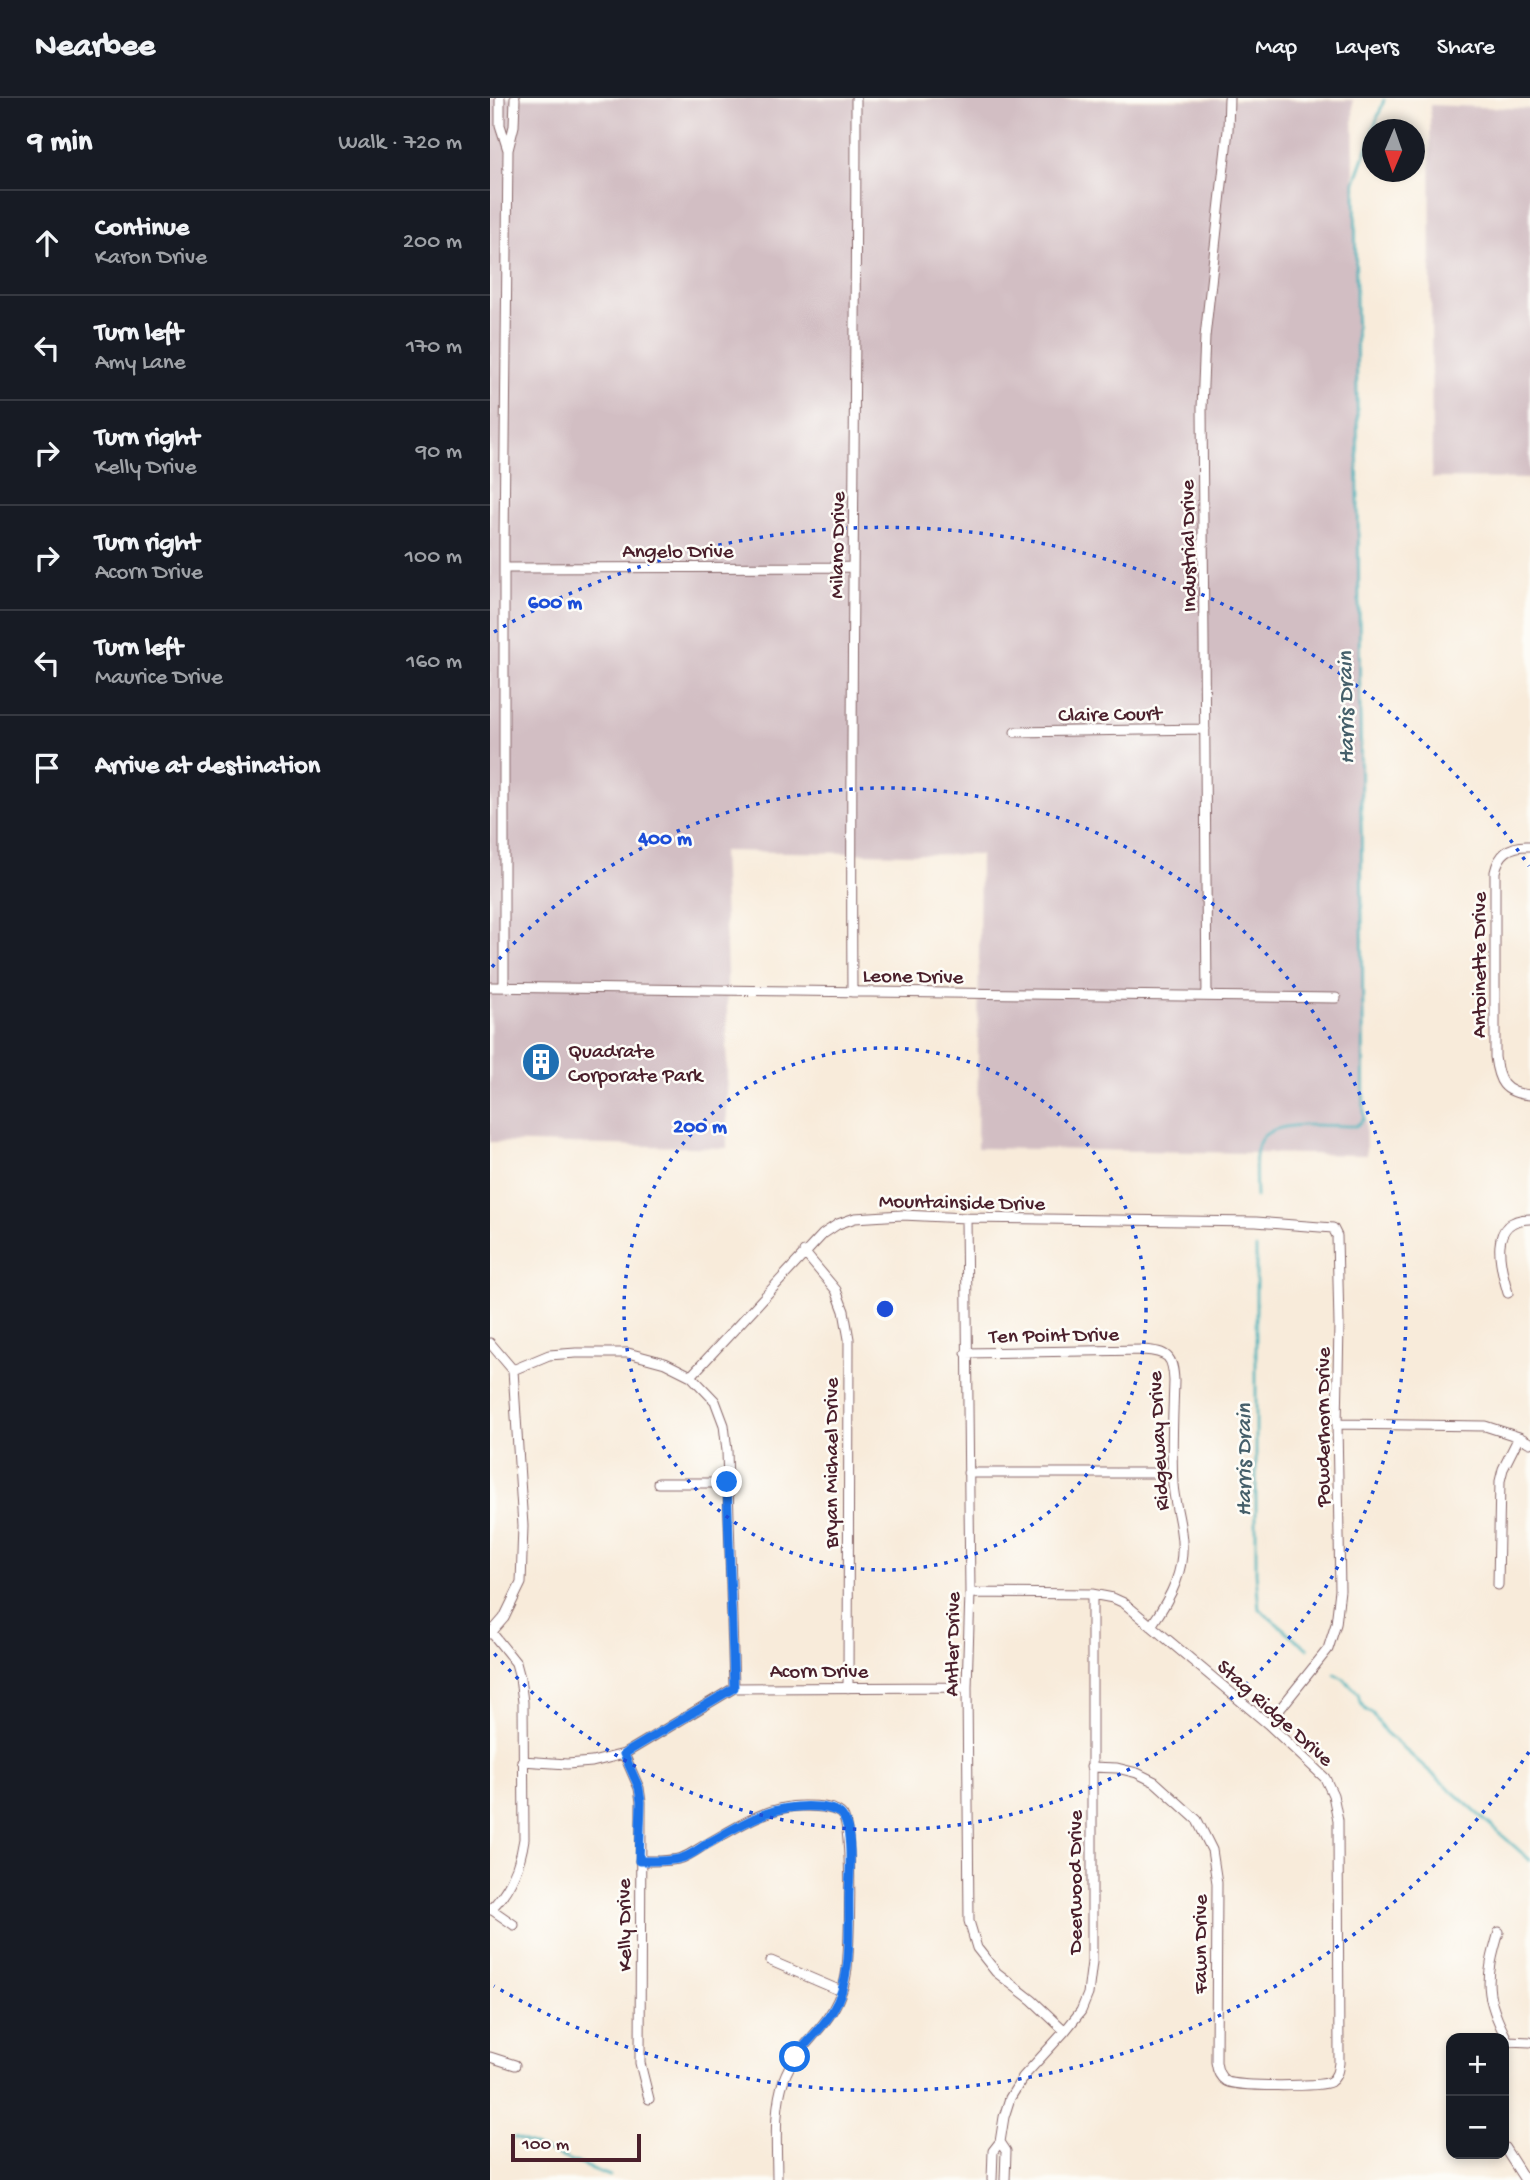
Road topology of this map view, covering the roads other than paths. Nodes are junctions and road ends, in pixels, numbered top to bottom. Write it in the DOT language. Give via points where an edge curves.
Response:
graph roads {
  1 [pos="500,98"];
  2 [pos="515,98"];
  3 [pos="856,98"];
  4 [pos="1229,98"];
  5 [pos="508,150"];
  6 [pos="852,567"];
  7 [pos="504,568"];
  8 [pos="1205,729"];
  9 [pos="1015,732"];
  10 [pos="1530,846"];
  11 [pos="490,987"];
  12 [pos="505,987"];
  13 [pos="852,992"];
  14 [pos="1207,996"];
  15 [pos="1336,998"];
  16 [pos="1530,1095"];
  17 [pos="966,1218"];
  18 [pos="1530,1219"];
  19 [pos="1214,1222"];
  20 [pos="804,1252"];
  21 [pos="1508,1293"];
  22 [pos="490,1343"];
  23 [pos="1143,1350"];
  24 [pos="967,1353"];
  25 [pos="513,1370"];
  26 [pos="691,1376"];
  27 [pos="1337,1424"];
  28 [pos="1520,1437"];
  29 [pos="1530,1443"];
  30 [pos="968,1473"];
  31 [pos="1172,1473"];
  32 [pos="727,1482"];
  33 [pos="658,1483"];
  34 [pos="1499,1585"];
  35 [pos="970,1592"];
  36 [pos="1092,1594"];
  37 [pos="1151,1626"];
  38 [pos="491,1633"];
  39 [pos="967,1687"];
  40 [pos="734,1688"];
  41 [pos="848,1688"];
  42 [pos="1268,1724"];
  43 [pos="624,1754"];
  44 [pos="522,1761"];
  45 [pos="1091,1767"];
  46 [pos="639,1861"];
  47 [pos="491,1909"];
  48 [pos="514,1925"];
  49 [pos="1499,1932"];
  50 [pos="771,1961"];
  51 [pos="841,1991"];
  52 [pos="1065,2031"];
  53 [pos="1504,2033"];
  54 [pos="1509,2041"];
  55 [pos="1530,2042"];
  56 [pos="490,2057"];
  57 [pos="515,2065"];
  58 [pos="1334,2078"];
  59 [pos="649,2099"];
  60 [pos="1000,2141"];
  61 [pos="1509,2156"];
  62 [pos="1522,2178"];
  63 [pos="777,2180"];
  64 [pos="992,2180"];
  65 [pos="1005,2180"];
  1 -- 5 [label="street" via="500,125"];
  2 -- 5 [label="street"];
  3 -- 6 [label="street, Milano Drive"];
  4 -- 8 [label="street, Industrial Drive" via="1204,350"];
  5 -- 7 [label="street"];
  6 -- 7 [label="street, Angelo Drive"];
  6 -- 13 [label="street, Milano Drive"];
  7 -- 12 [label="street"];
  8 -- 9 [label="street, Claire Court"];
  8 -- 14 [label="street, Industrial Drive"];
  10 -- 16 [label="street, Antoinette Drive" via="1505,852 1495,872 1497,1077 1512,1091"];
  11 -- 12 [label="street, Leone Drive"];
  12 -- 13 [label="street, Leone Drive"];
  13 -- 14 [label="street, Leone Drive"];
  14 -- 15 [label="street, Leone Drive"];
  17 -- 19 [label="street, Mountainside Drive"];
  17 -- 20 [label="street, Mountainside Drive" via="855,1218 823,1234"];
  17 -- 24 [label="street, Antler Drive"];
  18 -- 21 [label="street" via="1512,1222 1501,1238 1501,1269"];
  19 -- 27 [label="street, Powderhorn Drive" via="1333,1228 1339,1312"];
  20 -- 26 [label="street, Mountainside Drive"];
  20 -- 41 [label="street, Bryan Michael Drive" via="836,1290 849,1339"];
  22 -- 25 [label="street"];
  23 -- 24 [label="street, Ten Point Drive"];
  23 -- 31 [label="street, Ridgeway Drive" via="1160,1351 1173,1366"];
  24 -- 30 [label="street, Antler Drive"];
  25 -- 26 [label="street" via="549,1355 628,1353"];
  25 -- 38 [label="street" via="523,1564 517,1594"];
  26 -- 32 [label="street" via="715,1401 724,1424"];
  27 -- 28 [label="street" via="1485,1426"];
  27 -- 42 [label="street, Powderhorn Drive" via="1340,1590 1336,1624 1328,1648"];
  28 -- 29 [label="street"];
  28 -- 34 [label="street" via="1500,1481"];
  30 -- 31 [label="street"];
  30 -- 35 [label="street, Antler Drive"];
  31 -- 37 [label="street, Ridgeway Drive" via="1183,1558 1170,1596"];
  32 -- 33 [label="street"];
  32 -- 40 [label="street"];
  35 -- 36 [label="street, Stag Ridge Drive"];
  35 -- 39 [label="street, Antler Drive"];
  36 -- 37 [label="street, Stag Ridge Drive" via="1124,1603"];
  36 -- 45 [label="street, Deerwood Drive"];
  37 -- 42 [label="street, Stag Ridge Drive"];
  38 -- 44 [label="street" via="516,1663 520,1678"];
  39 -- 41 [label="street, Acorn Drive"];
  39 -- 52 [label="street, Antler Drive" via="969,1921 977,1948 996,1972"];
  40 -- 41 [label="street, Acorn Drive"];
  40 -- 43 [label="street"];
  42 -- 58 [label="street, Stag Ridge Drive" via="1325,1778 1338,1820 1339,2063"];
  43 -- 44 [label="street" via="567,1764"];
  43 -- 46 [label="street, Kelly Drive" via="641,1802"];
  44 -- 47 [label="street" via="521,1860 504,1895"];
  45 -- 52 [label="street, Deerwood Drive" via="1091,1976 1081,2011"];
  45 -- 58 [label="street, Fawn Drive" via="1117,1768 1155,1782 1197,1820 1212,1850 1217,1883 1217,2072 1235,2084 1320,2086"];
  46 -- 51 [label="street" via="683,1858 778,1809 801,1805 836,1811 846,1824 850,1857 846,1975"];
  46 -- 59 [label="street, Kelly Drive" via="640,2063"];
  47 -- 48 [label="street"];
  49 -- 53 [label="street" via="1488,1992"];
  50 -- 51 [label="street"];
  51 -- 63 [label="street" via="831,2013 795,2057 784,2079 779,2099"];
  52 -- 60 [label="street, Deerwood Drive" via="1010,2098"];
  54 -- 55 [label="street"];
  56 -- 57 [label="street"];
  60 -- 64 [label="street, Deerwood Drive" via="993,2151"];
  60 -- 65 [label="street, Deerwood Drive" via="1006,2151"];
  61 -- 62 [label="street"];
}
